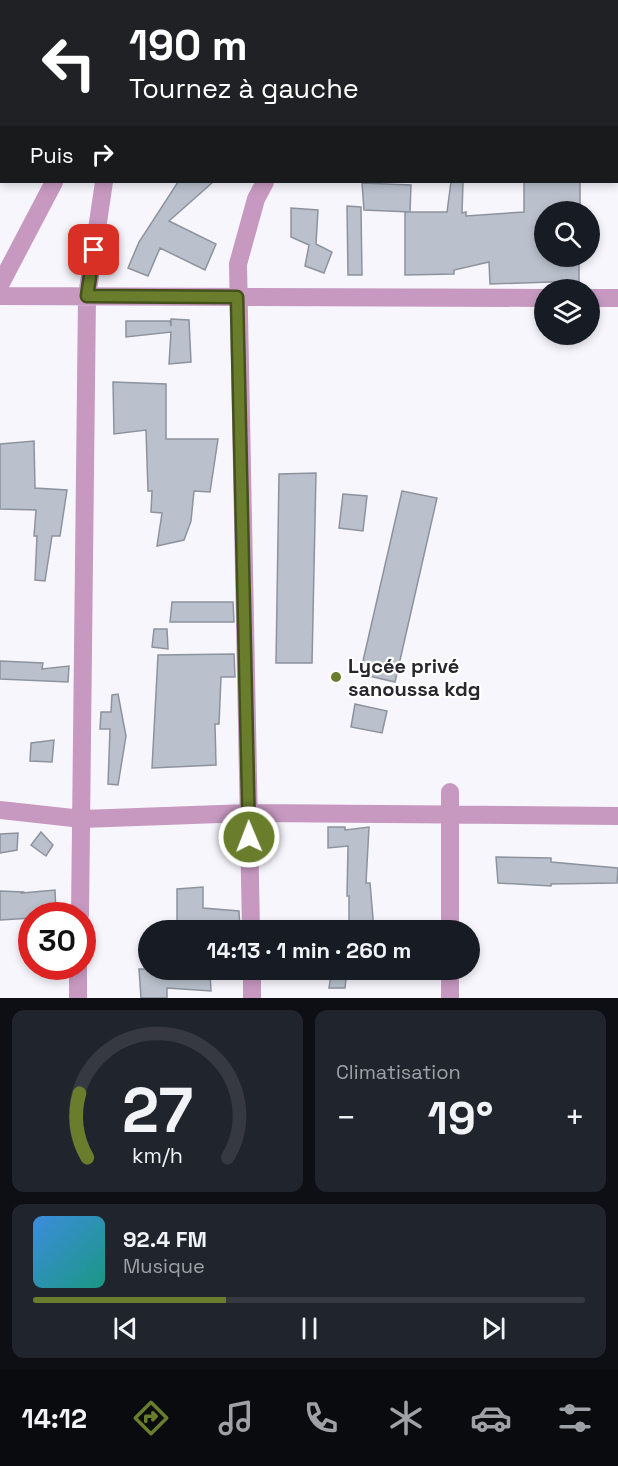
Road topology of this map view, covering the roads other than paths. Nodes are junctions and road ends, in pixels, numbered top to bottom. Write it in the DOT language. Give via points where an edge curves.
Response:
graph roads {
  1 [pos="53,183"];
  2 [pos="104,183"];
  3 [pos="264,183"];
  4 [pos="0,285"];
  5 [pos="0,296"];
  6 [pos="87,296"];
  7 [pos="237,297"];
  8 [pos="534,298"];
  9 [pos="600,298"];
  10 [pos="618,298"];
  11 [pos="450,792"];
  12 [pos="0,810"];
  13 [pos="248,813"];
  14 [pos="450,816"];
  15 [pos="618,816"];
  16 [pos="82,819"];
  17 [pos="80,902"];
  18 [pos="251,920"];
  19 [pos="450,920"];
  20 [pos="78,980"];
  21 [pos="252,980"];
  22 [pos="450,980"];
  23 [pos="78,998"];
  24 [pos="252,998"];
  25 [pos="450,998"];
  1 -- 4 [label="street"];
  2 -- 6 [label="street"];
  3 -- 7 [label="street" via="256,199 238,264"];
  5 -- 6 [label="street"];
  6 -- 7 [label="street"];
  6 -- 16 [label="street"];
  7 -- 8 [label="street"];
  7 -- 13 [label="street"];
  9 -- 10 [label="street"];
  11 -- 14 [label="street"];
  12 -- 16 [label="street"];
  13 -- 14 [label="street"];
  13 -- 16 [label="street"];
  13 -- 18 [label="street"];
  14 -- 15 [label="street"];
  14 -- 19 [label="street"];
  16 -- 17 [label="street"];
  20 -- 23 [label="street"];
  21 -- 24 [label="street"];
  22 -- 25 [label="street"];
}
